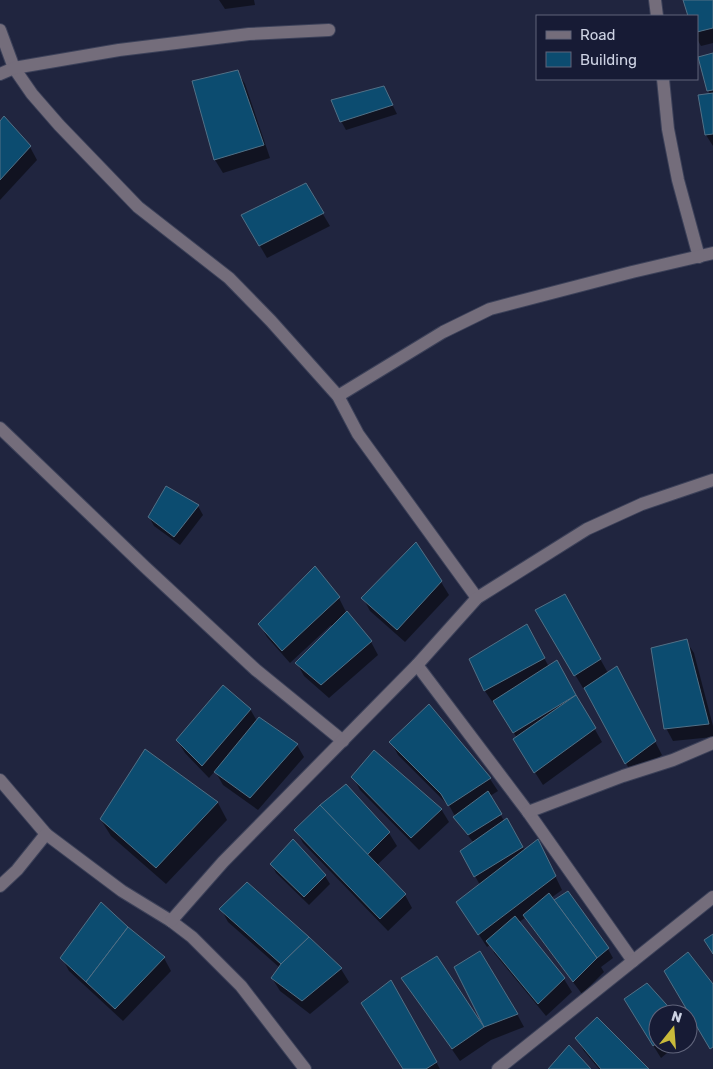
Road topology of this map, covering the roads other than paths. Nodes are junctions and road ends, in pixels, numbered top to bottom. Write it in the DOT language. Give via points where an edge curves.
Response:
graph roads {
  1 [pos="656,0"];
  2 [pos="657,15"];
  3 [pos="0,30"];
  4 [pos="329,30"];
  5 [pos="14,68"];
  6 [pos="0,74"];
  7 [pos="663,80"];
  8 [pos="713,253"];
  9 [pos="699,257"];
  10 [pos="338,396"];
  11 [pos="0,428"];
  12 [pos="713,480"];
  13 [pos="477,598"];
  14 [pos="417,665"];
  15 [pos="343,741"];
  16 [pos="713,743"];
  17 [pos="0,780"];
  18 [pos="528,812"];
  19 [pos="46,834"];
  20 [pos="0,886"];
  21 [pos="713,897"];
  22 [pos="170,921"];
  23 [pos="633,961"];
  24 [pos="305,1069"];
  25 [pos="498,1069"];
  1 -- 2 [label="street"];
  3 -- 5 [label="street"];
  4 -- 5 [label="street" via="230,36"];
  5 -- 6 [label="street"];
  5 -- 10 [label="street" via="59,125 138,207 229,278"];
  7 -- 9 [label="street" via="678,180"];
  8 -- 9 [label="street"];
  9 -- 10 [label="street" via="490,309 443,332"];
  10 -- 13 [label="street" via="358,434"];
  11 -- 15 [label="street" via="256,670"];
  12 -- 13 [label="street" via="642,504 586,529"];
  13 -- 14 [label="street"];
  14 -- 15 [label="street"];
  14 -- 18 [label="street"];
  15 -- 22 [label="street" via="223,862"];
  16 -- 18 [label="street"];
  17 -- 19 [label="street"];
  18 -- 23 [label="street"];
  19 -- 20 [label="street"];
  19 -- 22 [label="street" via="122,891"];
  21 -- 23 [label="street"];
  22 -- 24 [label="street" via="192,937 241,986"];
  23 -- 25 [label="street"];
}
